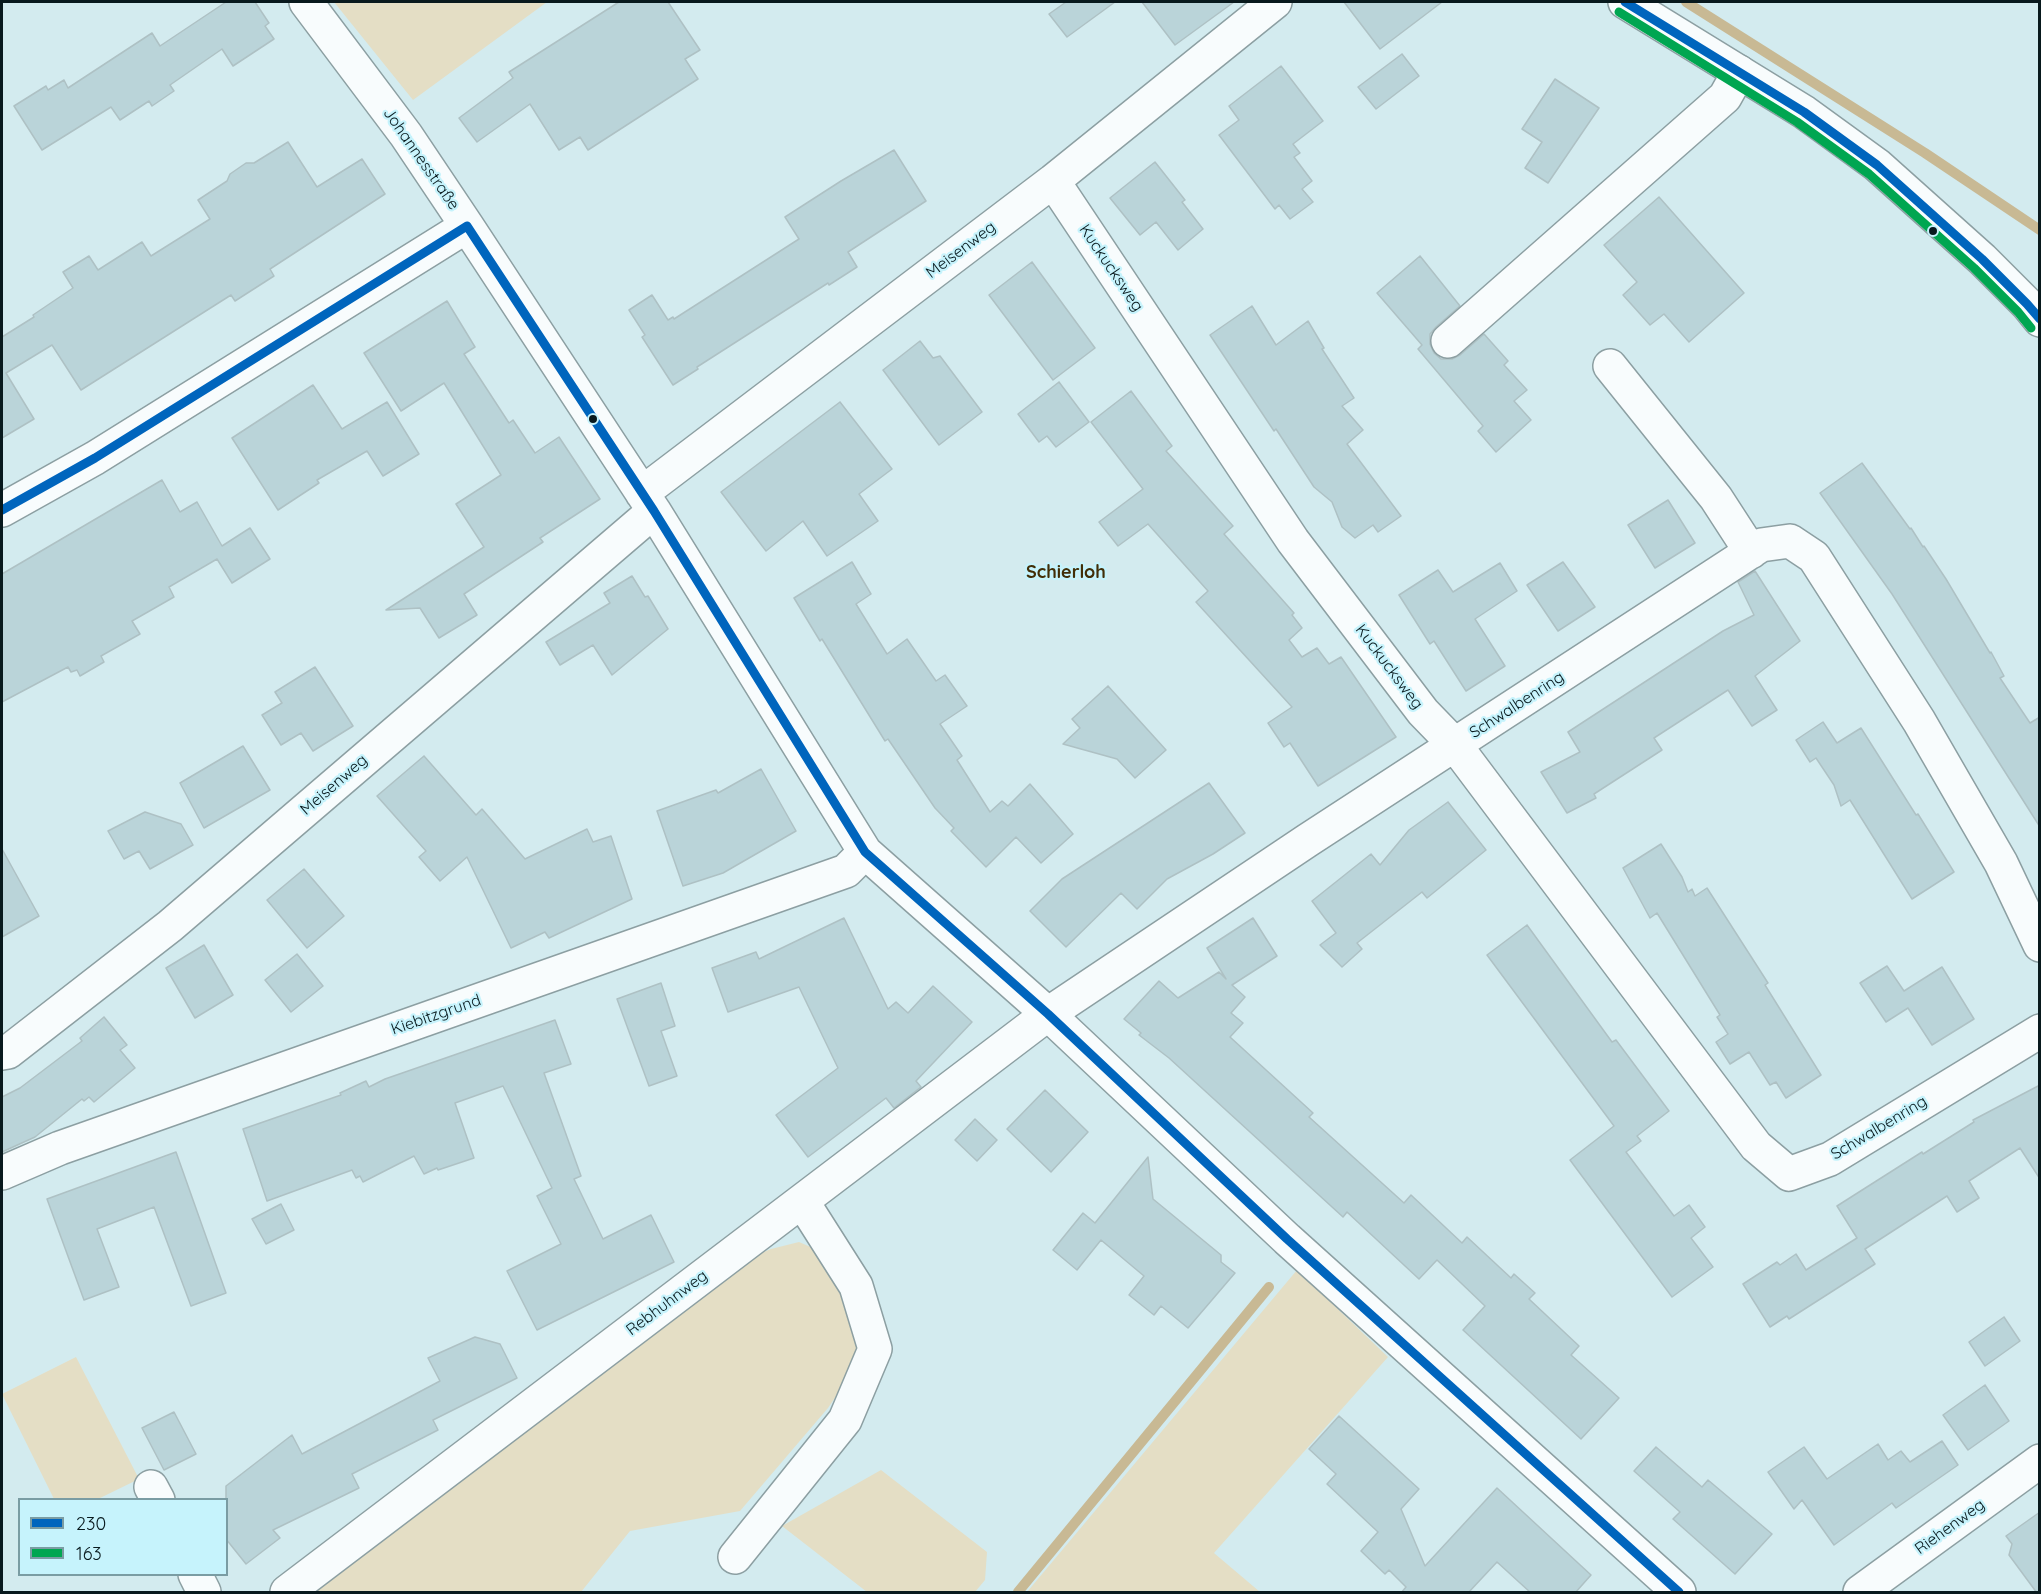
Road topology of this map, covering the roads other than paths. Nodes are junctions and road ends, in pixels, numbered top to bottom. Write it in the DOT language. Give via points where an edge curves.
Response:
graph roads {
  1 [pos="306,2"];
  2 [pos="1275,2"];
  3 [pos="1625,2"];
  4 [pos="1739,72"];
  5 [pos="1053,181"];
  6 [pos="467,226"];
  7 [pos="2040,320"];
  8 [pos="1448,341"];
  9 [pos="1610,366"];
  10 [pos="648,502"];
  11 [pos="2,510"];
  12 [pos="1751,552"];
  13 [pos="1455,745"];
  14 [pos="866,852"];
  15 [pos="2040,945"];
  16 [pos="1048,1014"];
  17 [pos="2040,1031"];
  18 [pos="5,1053"];
  19 [pos="2,1173"];
  20 [pos="802,1201"];
  21 [pos="2040,1461"];
  22 [pos="735,1557"];
  23 [pos="196,1576"];
  24 [pos="204,1593"];
  25 [pos="287,1593"];
  26 [pos="1679,1593"];
  27 [pos="1860,1593"];
  1 -- 6 [label="street, Johannesstraße" via="406,135"];
  2 -- 5 [label="street, Meisenweg"];
  3 -- 4 [label="street"];
  4 -- 7 [label="street" via="1804,112 1877,165 1982,259"];
  4 -- 8 [label="street" via="1725,97"];
  5 -- 10 [label="street, Meisenweg"];
  5 -- 13 [label="street, Kuckucksweg" via="1293,541 1423,712"];
  6 -- 10 [label="street, Johannesstraße"];
  6 -- 11 [label="street" via="105,451"];
  9 -- 12 [label="street" via="1716,498"];
  10 -- 14 [label="street, Johannesstraße"];
  10 -- 18 [label="street, Meisenweg" via="170,926"];
  12 -- 13 [label="street, Schwalbenring"];
  12 -- 15 [label="street, Schwalbenring" via="1761,545 1790,541 1814,557 1919,721 2001,863"];
  13 -- 16 [label="street"];
  13 -- 17 [label="street, Schwalbenring" via="1756,1146 1789,1174 1830,1159"];
  14 -- 16 [label="street, Johannesstraße"];
  14 -- 19 [label="street, Kiebitzgrund" via="846,871 60,1148"];
  16 -- 20 [label="street, Rebhuhnweg"];
  16 -- 26 [label="street, Johannesstraße" via="1287,1239"];
  20 -- 22 [label="street" via="856,1286 875,1349 845,1420"];
  20 -- 25 [label="street, Rebhuhnweg"];
  21 -- 27 [label="street, Riehenweg"];
  23 -- 24 [label="street"];
}
